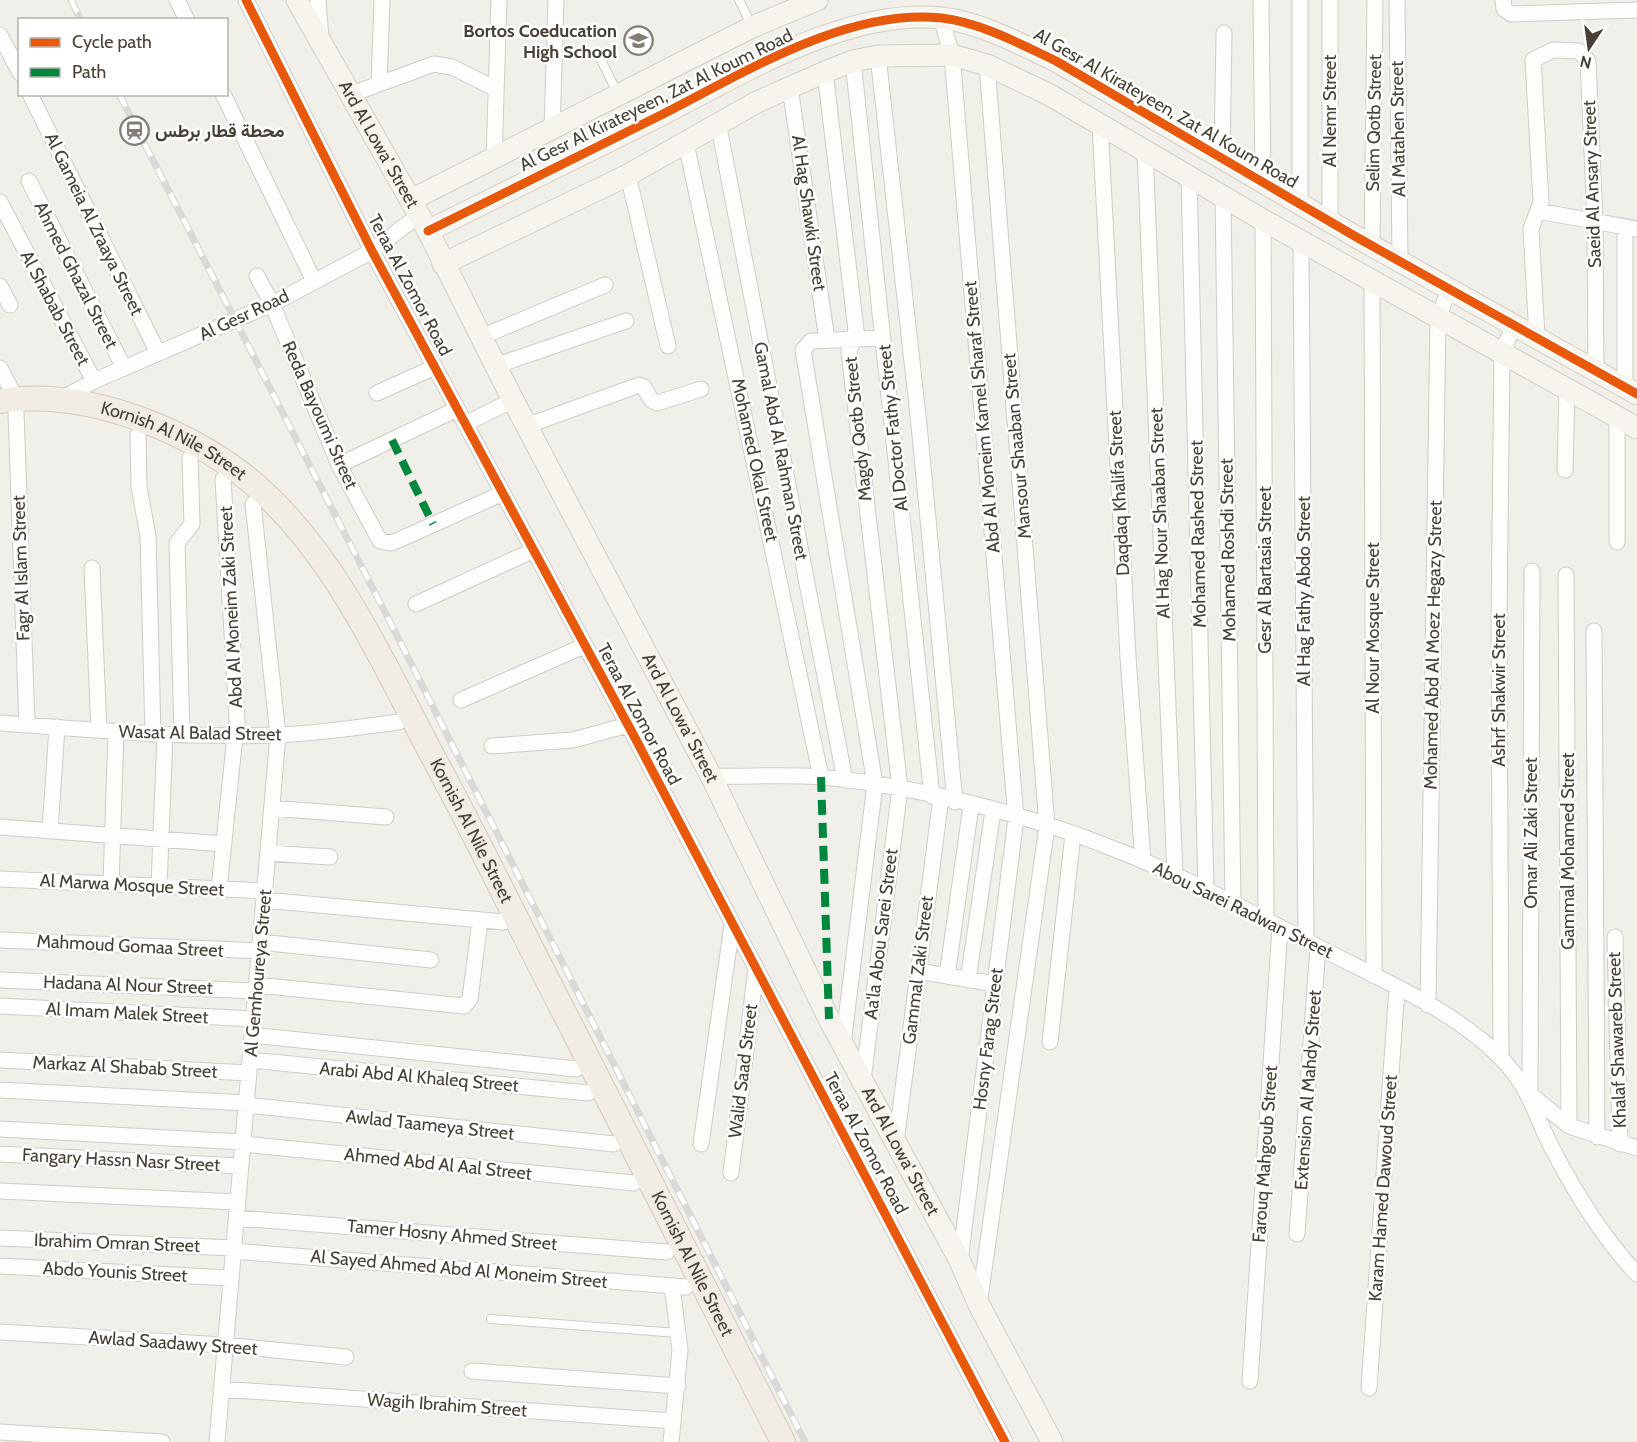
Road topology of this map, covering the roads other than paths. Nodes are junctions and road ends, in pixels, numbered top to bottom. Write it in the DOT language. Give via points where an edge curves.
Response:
graph roads {
  1 [pos="177,0"];
  2 [pos="246,0"];
  3 [pos="297,0"];
  4 [pos="318,0"];
  5 [pos="382,0"];
  6 [pos="499,0"];
  7 [pos="556,0"];
  8 [pos="739,0"];
  9 [pos="1262,0"];
  10 [pos="1300,0"];
  11 [pos="1330,0"];
  12 [pos="1375,0"];
  13 [pos="1397,0"];
  14 [pos="803,3"];
  15 [pos="1504,5"];
  16 [pos="1627,6"];
  17 [pos="186,18"];
  18 [pos="941,18"];
  19 [pos="752,27"];
  20 [pos="1224,33"];
  21 [pos="0,35"];
  22 [pos="322,48"];
  23 [pos="597,52"];
  24 [pos="952,55"];
  25 [pos="878,56"];
  26 [pos="853,61"];
  27 [pos="1056,61"];
  28 [pos="987,65"];
  29 [pos="18,69"];
  30 [pos="825,72"];
  31 [pos="379,84"];
  32 [pos="790,87"];
  33 [pos="496,89"];
  34 [pos="1048,94"];
  35 [pos="349,95"];
  36 [pos="31,96"];
  37 [pos="224,96"];
  38 [pos="619,96"];
  39 [pos="718,122"];
  40 [pos="1100,124"];
  41 [pos="552,131"];
  42 [pos="686,143"];
  43 [pos="1145,151"];
  44 [pos="1222,158"];
  45 [pos="494,159"];
  46 [pos="628,176"];
  47 [pos="1189,177"];
  48 [pos="29,181"];
  49 [pos="1263,182"];
  50 [pos="1223,197"];
  51 [pos="0,202"];
  52 [pos="1300,204"];
  53 [pos="1538,212"];
  54 [pos="419,215"];
  55 [pos="1263,220"];
  56 [pos="1595,221"];
  57 [pos="1330,222"];
  58 [pos="1631,228"];
  59 [pos="1365,241"];
  60 [pos="1302,242"];
  61 [pos="372,250"];
  62 [pos="1400,259"];
  63 [pos="443,264"];
  64 [pos="1347,267"];
  65 [pos="257,276"];
  66 [pos="314,281"];
  67 [pos="1372,281"];
  68 [pos="605,285"];
  69 [pos="0,286"];
  70 [pos="1450,287"];
  71 [pos="272,304"];
  72 [pos="10,305"];
  73 [pos="1438,318"];
  74 [pos="627,321"];
  75 [pos="1514,324"];
  76 [pos="481,337"];
  77 [pos="1538,337"];
  78 [pos="883,338"];
  79 [pos="827,340"];
  80 [pos="852,340"];
  81 [pos="668,346"];
  82 [pos="158,353"];
  83 [pos="1502,354"];
  84 [pos="495,366"];
  85 [pos="435,367"];
  86 [pos="0,368"];
  87 [pos="124,368"];
  88 [pos="1596,371"];
  89 [pos="94,381"];
  90 [pos="701,389"];
  91 [pos="1567,390"];
  92 [pos="1631,391"];
  93 [pos="377,393"];
  94 [pos="61,399"];
  95 [pos="513,400"];
  96 [pos="8,406"];
  97 [pos="457,410"];
  98 [pos="1617,418"];
  99 [pos="465,424"];
  100 [pos="526,426"];
  101 [pos="1637,428"];
  102 [pos="138,435"];
  103 [pos="190,458"];
  104 [pos="339,465"];
  105 [pos="1565,470"];
  106 [pos="223,479"];
  107 [pos="501,494"];
  108 [pos="253,504"];
  109 [pos="1617,542"];
  110 [pos="532,551"];
  111 [pos="92,568"];
  112 [pos="1532,571"];
  113 [pos="1566,575"];
  114 [pos="416,604"];
  115 [pos="1594,631"];
  116 [pos="584,646"];
  117 [pos="461,700"];
  118 [pos="399,722"];
  119 [pos="0,723"];
  120 [pos="27,725"];
  121 [pos="628,725"];
  122 [pos="57,727"];
  123 [pos="99,730"];
  124 [pos="116,731"];
  125 [pos="159,734"];
  126 [pos="182,735"];
  127 [pos="278,735"];
  128 [pos="236,736"];
  129 [pos="492,746"];
  130 [pos="711,776"];
  131 [pos="820,777"];
  132 [pos="845,780"];
  133 [pos="875,784"];
  134 [pos="900,788"];
  135 [pos="943,798"];
  136 [pos="971,806"];
  137 [pos="272,808"];
  138 [pos="993,811"];
  139 [pos="386,817"];
  140 [pos="1016,818"];
  141 [pos="1047,826"];
  142 [pos="0,827"];
  143 [pos="50,831"];
  144 [pos="1073,834"];
  145 [pos="112,836"];
  146 [pos="161,839"];
  147 [pos="224,844"];
  148 [pos="268,853"];
  149 [pos="330,857"];
  150 [pos="1143,861"];
  151 [pos="1175,876"];
  152 [pos="0,879"];
  153 [pos="111,884"];
  154 [pos="159,886"];
  155 [pos="219,889"];
  156 [pos="1206,891"];
  157 [pos="264,895"];
  158 [pos="1233,904"];
  159 [pos="480,920"];
  160 [pos="504,922"];
  161 [pos="1273,924"];
  162 [pos="732,925"];
  163 [pos="1615,937"];
  164 [pos="0,940"];
  165 [pos="1312,944"];
  166 [pos="260,946"];
  167 [pos="430,960"];
  168 [pos="756,969"];
  169 [pos="918,971"];
  170 [pos="947,976"];
  171 [pos="1374,976"];
  172 [pos="0,980"];
  173 [pos="968,980"];
  174 [pos="995,984"];
  175 [pos="256,988"];
  176 [pos="1397,988"];
  177 [pos="1428,1005"];
  178 [pos="0,1006"];
  179 [pos="254,1019"];
  180 [pos="252,1035"];
  181 [pos="1050,1042"];
  182 [pos="843,1044"];
  183 [pos="1501,1058"];
  184 [pos="0,1060"];
  185 [pos="250,1067"];
  186 [pos="576,1069"];
  187 [pos="863,1080"];
  188 [pos="0,1090"];
  189 [pos="588,1093"];
  190 [pos="1530,1095"];
  191 [pos="247,1104"];
  192 [pos="1569,1126"];
  193 [pos="0,1129"];
  194 [pos="1597,1137"];
  195 [pos="896,1142"];
  196 [pos="243,1143"];
  197 [pos="614,1144"];
  198 [pos="701,1144"];
  199 [pos="1620,1144"];
  200 [pos="1637,1148"];
  201 [pos="0,1154"];
  202 [pos="242,1166"];
  203 [pos="731,1173"];
  204 [pos="634,1183"];
  205 [pos="0,1191"];
  206 [pos="238,1202"];
  207 [pos="237,1218"];
  208 [pos="1297,1234"];
  209 [pos="0,1238"];
  210 [pos="233,1249"];
  211 [pos="667,1252"];
  212 [pos="960,1261"];
  213 [pos="0,1266"];
  214 [pos="1637,1274"];
  215 [pos="230,1278"];
  216 [pos="679,1287"];
  217 [pos="979,1305"];
  218 [pos="491,1319"];
  219 [pos="0,1332"];
  220 [pos="680,1333"];
  221 [pos="224,1345"];
  222 [pos="346,1358"];
  223 [pos="472,1371"];
  224 [pos="1250,1381"];
  225 [pos="678,1386"];
  226 [pos="1369,1388"];
  227 [pos="221,1389"];
  228 [pos="674,1421"];
  229 [pos="0,1432"];
  230 [pos="162,1442"];
  231 [pos="217,1442"];
  232 [pos="671,1442"];
  233 [pos="765,1442"];
  234 [pos="783,1442"];
  235 [pos="1005,1442"];
  236 [pos="1052,1442"];
  1 -- 17 [label="street"];
  2 -- 61 [label="street, Teraa Al Zomor Road"];
  3 -- 22 [label="street, Ard Al Lowa' Street"];
  4 -- 22 [label="street"];
  5 -- 31 [label="street"];
  6 -- 33 [label="street"];
  7 -- 41 [label="street"];
  8 -- 19 [label="lane"];
  9 -- 49 [label="street"];
  10 -- 52 [label="street"];
  11 -- 57 [label="street, Al Nemr Street"];
  12 -- 59 [label="street, Selim Qotb Street"];
  13 -- 62 [label="street, Al Matahen Street"];
  14 -- 19 [label="street"];
  15 -- 16 [label="street" via="1511,14"];
  18 -- 24 [label="street, Abd Al Moneim Kamel Sharaf Street"];
  18 -- 27 [label="street, Al Gesr Al Kirateyeen, Zat Al Koum Road" via="1004,36"];
  18 -- 54 [label="street, Al Gesr Al Kirateyeen, Zat Al Koum Road" via="894,18 856,26 782,54"];
  19 -- 38 [label="street"];
  20 -- 44 [label="street"];
  21 -- 29 [label="street"];
  22 -- 35 [label="street, Ard Al Lowa' Street"];
  23 -- 38 [label="lane"];
  24 -- 25 [label="street"];
  24 -- 28 [label="street"];
  24 -- 140 [label="street, Abd Al Moneim Kamel Sharaf Street"];
  25 -- 26 [label="street"];
  25 -- 135 [label="street" via="917,413"];
  26 -- 30 [label="street"];
  26 -- 78 [label="street, Al Doctor Fathy Street"];
  27 -- 34 [label="street"];
  27 -- 44 [label="street, Al Gesr Al Kirateyeen, Zat Al Koum Road"];
  28 -- 34 [label="street"];
  28 -- 141 [label="street, Mansour Shaaban Street"];
  30 -- 32 [label="street"];
  30 -- 80 [label="street, Magdy Qotb Street" via="856,330"];
  31 -- 33 [label="street" via="443,64"];
  31 -- 35 [label="street"];
  32 -- 39 [label="street"];
  32 -- 79 [label="street, Al Hag Shawki Street"];
  33 -- 45 [label="street"];
  34 -- 40 [label="street"];
  35 -- 54 [label="street, Ard Al Lowa' Street"];
  36 -- 82 [label="street, Al Gameia Al Zraaya Street"];
  37 -- 66 [label="street"];
  38 -- 41 [label="street"];
  39 -- 42 [label="street"];
  39 -- 132 [label="street, Gamal Abd Al Rahman Street"];
  40 -- 43 [label="street"];
  40 -- 150 [label="street, Daqdaq Khalifa Street" via="1128,657"];
  41 -- 45 [label="street"];
  42 -- 46 [label="street"];
  42 -- 131 [label="street, Mohamed Okal Street"];
  43 -- 47 [label="street"];
  43 -- 151 [label="street, Al Hag Nour Shaaban Street"];
  44 -- 49 [label="street, Al Gesr Al Kirateyeen, Zat Al Koum Road"];
  45 -- 54 [label="street"];
  46 -- 63 [label="street"];
  46 -- 81 [label="street"];
  47 -- 50 [label="street"];
  47 -- 156 [label="street, Mohamed Rashed Street"];
  48 -- 87 [label="street, Ahmed Ghazal Street"];
  49 -- 52 [label="street, Al Gesr Al Kirateyeen, Zat Al Koum Road"];
  50 -- 55 [label="street"];
  50 -- 158 [label="street, Mohamed Roshdi Street"];
  51 -- 89 [label="street, Al Shabab Street"];
  52 -- 57 [label="street, Al Gesr Al Kirateyeen, Zat Al Koum Road"];
  53 -- 56 [label="street"];
  53 -- 56 [label="street, Saeid Al Ansary Street" via="1541,202 1533,60 1552,50 1579,51 1588,61"];
  53 -- 77 [label="street" via="1531,229"];
  54 -- 61 [label="street, Al Gesr Road"];
  54 -- 63 [label="street, Ard Al Lowa' Street"];
  55 -- 60 [label="street"];
  55 -- 161 [label="street, Gesr Al Bartasia Street"];
  56 -- 58 [label="street"];
  56 -- 88 [label="street, Saeid Al Ansary Street"];
  57 -- 59 [label="street, Al Gesr Al Kirateyeen, Zat Al Koum Road"];
  58 -- 92 [label="street"];
  59 -- 62 [label="street, Al Gesr Al Kirateyeen, Zat Al Koum Road"];
  59 -- 64 [label="street"];
  60 -- 64 [label="street"];
  60 -- 165 [label="street, Al Hag Fathy Abdo Street"];
  61 -- 66 [label="street, Al Gesr Road"];
  61 -- 85 [label="street, Teraa Al Zomor Road"];
  62 -- 70 [label="street, Al Gesr Al Kirateyeen, Zat Al Koum Road"];
  63 -- 76 [label="street, Ard Al Lowa' Street"];
  64 -- 67 [label="street"];
  65 -- 71 [label="street, Reda Bayoumi Street"];
  66 -- 71 [label="street, Al Gesr Road"];
  67 -- 73 [label="street"];
  67 -- 171 [label="street, Al Nour Mosque Street"];
  68 -- 76 [label="street"];
  69 -- 72 [label="street"];
  70 -- 73 [label="street, Mohamed Abd Al Moez Hegazy Street"];
  70 -- 75 [label="street, Al Gesr Al Kirateyeen, Zat Al Koum Road"];
  71 -- 82 [label="street, Al Gesr Road"];
  71 -- 104 [label="street, Reda Bayoumi Street"];
  73 -- 83 [label="street"];
  73 -- 177 [label="street, Mohamed Abd Al Moez Hegazy Street"];
  74 -- 84 [label="street"];
  75 -- 77 [label="street, Al Gesr Al Kirateyeen, Zat Al Koum Road"];
  75 -- 83 [label="street, Ashrf Shakwir Street"];
  76 -- 84 [label="street, Ard Al Lowa' Street"];
  77 -- 88 [label="street, Al Gesr Al Kirateyeen, Zat Al Koum Road"];
  78 -- 80 [label="street"];
  78 -- 135 [label="street, Al Doctor Fathy Street"];
  79 -- 80 [label="street"];
  79 -- 133 [label="street" via="808,342 803,350"];
  80 -- 134 [label="street, Magdy Qotb Street" via="849,352"];
  82 -- 87 [label="street, Al Gesr Road"];
  83 -- 91 [label="street"];
  83 -- 183 [label="street, Ashrf Shakwir Street"];
  84 -- 95 [label="street, Ard Al Lowa' Street"];
  85 -- 93 [label="street"];
  85 -- 97 [label="street, Teraa Al Zomor Road"];
  86 -- 96 [label="street"];
  87 -- 89 [label="street, Al Gesr Road"];
  88 -- 92 [label="street, Al Gesr Al Kirateyeen, Zat Al Koum Road"];
  89 -- 94 [label="street, Al Gesr Road"];
  90 -- 100 [label="street" via="657,403 639,385"];
  91 -- 98 [label="street"];
  91 -- 105 [label="street"];
  94 -- 96 [label="main road, Kornish Al Nile Street"];
  94 -- 234 [label="main road, Kornish Al Nile Street" via="139,419 206,449 265,493 293,522 323,563 351,606 493,869"];
  95 -- 99 [label="street"];
  95 -- 100 [label="street, Ard Al Lowa' Street"];
  96 -- 102 [label="main road, Kornish Al Nile Street" via="74,416"];
  96 -- 120 [label="street, Fagr Al Islam Street"];
  97 -- 99 [label="street, Teraa Al Zomor Road"];
  97 -- 104 [label="street"];
  98 -- 101 [label="street"];
  98 -- 109 [label="street"];
  99 -- 107 [label="street, Teraa Al Zomor Road"];
  100 -- 130 [label="street, Ard Al Lowa' Street"];
  102 -- 103 [label="main road, Kornish Al Nile Street"];
  102 -- 125 [label="street"];
  103 -- 106 [label="main road, Kornish Al Nile Street"];
  103 -- 126 [label="street" via="192,524 177,543"];
  104 -- 107 [label="street, Reda Bayoumi Street" via="382,542 392,543"];
  106 -- 108 [label="main road, Kornish Al Nile Street"];
  106 -- 128 [label="street, Abd Al Moneim Zaki Street"];
  107 -- 110 [label="street, Teraa Al Zomor Road"];
  108 -- 118 [label="main road, Kornish Al Nile Street" via="310,571"];
  108 -- 127 [label="street, Al Gemhoureya Street"];
  110 -- 114 [label="street"];
  110 -- 116 [label="street, Teraa Al Zomor Road"];
  111 -- 123 [label="street"];
  112 -- 190 [label="street, Omar Ali Zaki Street"];
  113 -- 192 [label="street, Gammal Mohamed Street"];
  115 -- 194 [label="street"];
  116 -- 117 [label="street"];
  116 -- 121 [label="street, Teraa Al Zomor Road"];
  118 -- 127 [label="street, Wasat Al Balad Street"];
  118 -- 160 [label="main road, Kornish Al Nile Street"];
  119 -- 120 [label="street, Wasat Al Balad Street"];
  120 -- 122 [label="street, Wasat Al Balad Street"];
  121 -- 129 [label="street" via="573,740"];
  121 -- 162 [label="street, Teraa Al Zomor Road"];
  122 -- 123 [label="street, Wasat Al Balad Street"];
  122 -- 143 [label="street"];
  123 -- 124 [label="street, Wasat Al Balad Street"];
  124 -- 125 [label="street, Wasat Al Balad Street"];
  124 -- 145 [label="street"];
  125 -- 126 [label="street, Wasat Al Balad Street"];
  125 -- 146 [label="street"];
  126 -- 128 [label="street, Wasat Al Balad Street"];
  127 -- 128 [label="street, Wasat Al Balad Street"];
  127 -- 137 [label="street, Al Gemhoureya Street"];
  128 -- 147 [label="street, Abd Al Moneim Zaki Street"];
  130 -- 131 [label="street, Abou Sarei Radwan Street"];
  130 -- 182 [label="street, Ard Al Lowa' Street"];
  131 -- 132 [label="street, Abou Sarei Radwan Street"];
  132 -- 133 [label="street, Abou Sarei Radwan Street"];
  133 -- 134 [label="street, Abou Sarei Radwan Street"];
  133 -- 182 [label="street"];
  134 -- 135 [label="street, Abou Sarei Radwan Street"];
  134 -- 187 [label="street, Aa'la Abou Sarei Street"];
  135 -- 136 [label="street, Abou Sarei Radwan Street"];
  135 -- 169 [label="street, Gammal Zaki Street"];
  136 -- 138 [label="street, Abou Sarei Radwan Street"];
  136 -- 170 [label="street"];
  137 -- 139 [label="street"];
  137 -- 148 [label="street, Al Gemhoureya Street"];
  138 -- 140 [label="street, Abou Sarei Radwan Street"];
  138 -- 173 [label="street"];
  140 -- 141 [label="street, Abou Sarei Radwan Street"];
  140 -- 174 [label="street, Hosny Farag Street"];
  141 -- 144 [label="street, Abou Sarei Radwan Street"];
  141 -- 217 [label="street, Mansour Shaaban Street"];
  142 -- 143 [label="street"];
  143 -- 145 [label="street"];
  144 -- 150 [label="street, Abou Sarei Radwan Street"];
  144 -- 181 [label="street"];
  145 -- 146 [label="street"];
  145 -- 153 [label="street"];
  146 -- 147 [label="street"];
  146 -- 154 [label="street"];
  147 -- 155 [label="street, Abd Al Moneim Zaki Street"];
  148 -- 149 [label="street"];
  148 -- 157 [label="street, Al Gemhoureya Street"];
  150 -- 151 [label="street, Abou Sarei Radwan Street"];
  151 -- 156 [label="street, Abou Sarei Radwan Street"];
  152 -- 153 [label="street, Al Marwa Mosque Street"];
  153 -- 154 [label="street, Al Marwa Mosque Street"];
  154 -- 155 [label="street, Al Marwa Mosque Street"];
  155 -- 157 [label="street, Al Marwa Mosque Street"];
  156 -- 158 [label="street, Abou Sarei Radwan Street"];
  157 -- 159 [label="street, Al Marwa Mosque Street"];
  157 -- 166 [label="street, Al Gemhoureya Street"];
  158 -- 161 [label="street, Abou Sarei Radwan Street"];
  159 -- 160 [label="street, Al Marwa Mosque Street"];
  159 -- 175 [label="street, Hadana Al Nour Street" via="470,999 464,1006"];
  160 -- 186 [label="main road, Kornish Al Nile Street"];
  161 -- 165 [label="street, Abou Sarei Radwan Street"];
  161 -- 224 [label="street, Farouq Mahgoub Street"];
  162 -- 168 [label="street, Teraa Al Zomor Road"];
  162 -- 198 [label="street"];
  163 -- 199 [label="street, Khalaf Shawareb Street"];
  164 -- 166 [label="street, Mahmoud Gomaa Street"];
  165 -- 171 [label="street, Abou Sarei Radwan Street"];
  165 -- 208 [label="street, Extension Al Mahdy Street"];
  166 -- 167 [label="street, Mahmoud Gomaa Street"];
  166 -- 175 [label="street, Al Gemhoureya Street"];
  168 -- 203 [label="street, Walid Saad Street"];
  168 -- 235 [label="street, Teraa Al Zomor Road"];
  169 -- 170 [label="street"];
  169 -- 195 [label="street, Gammal Zaki Street"];
  170 -- 173 [label="street"];
  171 -- 176 [label="street, Abou Sarei Radwan Street"];
  172 -- 175 [label="street, Hadana Al Nour Street"];
  173 -- 174 [label="street"];
  174 -- 212 [label="street, Hosny Farag Street"];
  175 -- 179 [label="street, Al Gemhoureya Street"];
  176 -- 177 [label="street, Abou Sarei Radwan Street"];
  176 -- 226 [label="street, Karam Hamed Dawoud Street"];
  177 -- 183 [label="street, Abou Sarei Radwan Street"];
  178 -- 179 [label="street, Al Imam Malek Street"];
  179 -- 180 [label="street, Al Gemhoureya Street"];
  180 -- 185 [label="street, Al Gemhoureya Street"];
  180 -- 186 [label="street"];
  182 -- 187 [label="street, Ard Al Lowa' Street"];
  183 -- 190 [label="street, Abou Sarei Radwan Street"];
  184 -- 185 [label="street, Markaz Al Shabab Street"];
  185 -- 189 [label="street, Arabi Abd Al Khaleq Street"];
  185 -- 191 [label="street, Al Gemhoureya Street"];
  186 -- 189 [label="main road, Kornish Al Nile Street"];
  187 -- 195 [label="street, Ard Al Lowa' Street"];
  188 -- 191 [label="street, Awlad Taameya Street"];
  189 -- 197 [label="main road, Kornish Al Nile Street"];
  190 -- 192 [label="street"];
  190 -- 214 [label="street, Abou Sarei Radwan Street" via="1550,1146 1577,1196"];
  191 -- 196 [label="street, Al Gemhoureya Street"];
  191 -- 197 [label="street, Awlad Taameya Street"];
  192 -- 194 [label="street"];
  193 -- 196 [label="street, Ahmed Abd Al Aal Street"];
  194 -- 199 [label="street"];
  195 -- 212 [label="street, Ard Al Lowa' Street"];
  196 -- 202 [label="street, Al Gemhoureya Street"];
  196 -- 204 [label="street, Ahmed Abd Al Aal Street"];
  197 -- 204 [label="main road, Kornish Al Nile Street"];
  199 -- 200 [label="street"];
  201 -- 202 [label="street, Fangary Hassn Nasr Street"];
  202 -- 206 [label="street, Al Gemhoureya Street"];
  204 -- 211 [label="main road, Kornish Al Nile Street"];
  205 -- 206 [label="street"];
  206 -- 207 [label="street, Al Gemhoureya Street"];
  207 -- 210 [label="street, Al Gemhoureya Street"];
  207 -- 211 [label="street, Tamer Hosny Ahmed Street"];
  209 -- 210 [label="street, Ibrahim Omran Street"];
  210 -- 215 [label="street, Al Gemhoureya Street"];
  210 -- 216 [label="street, Al Sayed Ahmed Abd Al Moneim Street"];
  211 -- 216 [label="main road, Kornish Al Nile Street"];
  212 -- 217 [label="street, Ard Al Lowa' Street"];
  213 -- 215 [label="street, Abdo Younis Street"];
  215 -- 221 [label="street, Al Gemhoureya Street"];
  216 -- 220 [label="street"];
  216 -- 233 [label="main road, Kornish Al Nile Street"];
  217 -- 236 [label="street, Ard Al Lowa' Street"];
  218 -- 220 [label="lane"];
  219 -- 221 [label="street, Awlad Saadawy Street"];
  220 -- 225 [label="street"];
  221 -- 222 [label="street, Awlad Saadawy Street"];
  221 -- 227 [label="street, Al Gemhoureya Street"];
  223 -- 225 [label="street"];
  225 -- 228 [label="street"];
  227 -- 228 [label="street, Wagih Ibrahim Street"];
  227 -- 231 [label="street, Al Gemhoureya Street"];
  228 -- 232 [label="street"];
  229 -- 230 [label="street"];
}
